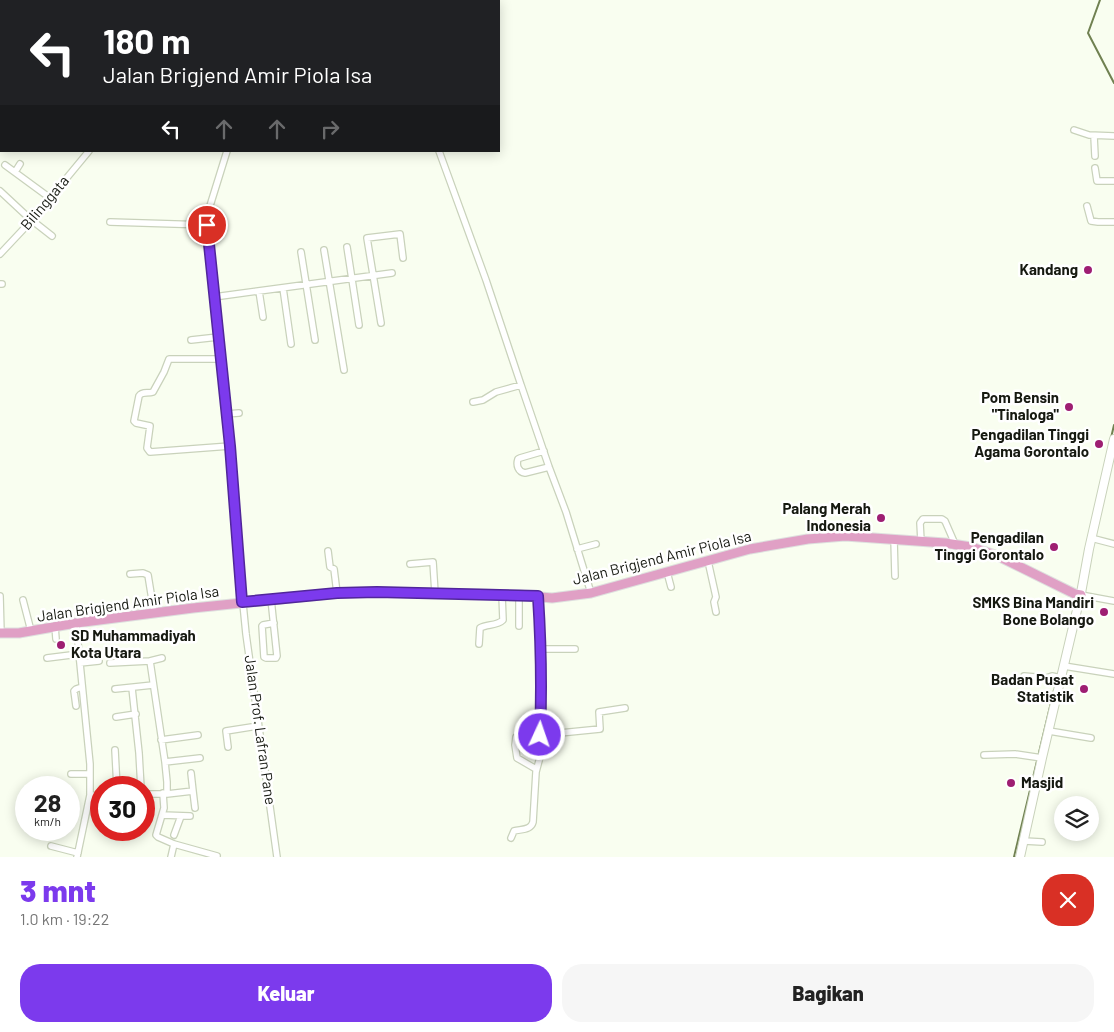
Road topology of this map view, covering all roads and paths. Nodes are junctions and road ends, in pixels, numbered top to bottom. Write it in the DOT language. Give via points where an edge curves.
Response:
graph roads {
  1 [pos="1074,130"];
  2 [pos="1094,136"];
  3 [pos="1114,136"];
  4 [pos="88,152"];
  5 [pos="227,152"];
  6 [pos="439,152"];
  7 [pos="1095,156"];
  8 [pos="20,164"];
  9 [pos="5,165"];
  10 [pos="1095,168"];
  11 [pos="15,172"];
  12 [pos="1114,181"];
  13 [pos="0,191"];
  14 [pos="48,196"];
  15 [pos="1087,206"];
  16 [pos="29,218"];
  17 [pos="110,222"];
  18 [pos="1114,222"];
  19 [pos="207,225"];
  20 [pos="52,236"];
  21 [pos="347,246"];
  22 [pos="324,250"];
  23 [pos="301,252"];
  24 [pos="0,254"];
  25 [pos="403,258"];
  26 [pos="392,273"];
  27 [pos="373,276"];
  28 [pos="352,279"];
  29 [pos="329,282"];
  30 [pos="306,285"];
  31 [pos="283,288"];
  32 [pos="259,291"];
  33 [pos="214,297"];
  34 [pos="263,317"];
  35 [pos="381,323"];
  36 [pos="359,325"];
  37 [pos="218,337"];
  38 [pos="191,340"];
  39 [pos="315,340"];
  40 [pos="291,344"];
  41 [pos="220,360"];
  42 [pos="344,370"];
  43 [pos="522,385"];
  44 [pos="473,402"];
  45 [pos="239,412"];
  46 [pos="226,414"];
  47 [pos="1113,444"];
  48 [pos="230,446"];
  49 [pos="544,451"];
  50 [pos="549,467"];
  51 [pos="1092,538"];
  52 [pos="894,539"];
  53 [pos="921,541"];
  54 [pos="596,544"];
  55 [pos="955,544"];
  56 [pos="1114,544"];
  57 [pos="577,549"];
  58 [pos="328,551"];
  59 [pos="708,561"];
  60 [pos="410,564"];
  61 [pos="667,572"];
  62 [pos="130,574"];
  63 [pos="895,576"];
  64 [pos="671,587"];
  65 [pos="591,592"];
  66 [pos="337,593"];
  67 [pos="435,593"];
  68 [pos="502,595"];
  69 [pos="518,595"];
  70 [pos="1081,595"];
  71 [pos="0,596"];
  72 [pos="538,596"];
  73 [pos="271,599"];
  74 [pos="23,600"];
  75 [pos="1114,601"];
  76 [pos="242,602"];
  77 [pos="154,612"];
  78 [pos="716,612"];
  79 [pos="76,623"];
  80 [pos="274,623"];
  81 [pos="55,626"];
  82 [pos="519,626"];
  83 [pos="31,631"];
  84 [pos="0,633"];
  85 [pos="56,639"];
  86 [pos="478,644"];
  87 [pos="541,649"];
  88 [pos="575,649"];
  89 [pos="79,654"];
  90 [pos="47,658"];
  91 [pos="162,658"];
  92 [pos="150,660"];
  93 [pos="99,661"];
  94 [pos="110,662"];
  95 [pos="80,663"];
  96 [pos="1064,666"];
  97 [pos="1114,674"];
  98 [pos="1024,676"];
  99 [pos="1058,677"];
  100 [pos="153,685"];
  101 [pos="82,687"];
  102 [pos="132,688"];
  103 [pos="115,689"];
  104 [pos="76,706"];
  105 [pos="626,708"];
  106 [pos="136,714"];
  107 [pos="116,717"];
  108 [pos="258,726"];
  109 [pos="1049,731"];
  110 [pos="198,735"];
  111 [pos="540,735"];
  112 [pos="1091,738"];
  113 [pos="161,740"];
  114 [pos="228,747"];
  115 [pos="116,750"];
  116 [pos="984,755"];
  117 [pos="1039,757"];
  118 [pos="200,758"];
  119 [pos="165,762"];
  120 [pos="536,769"];
  121 [pos="191,773"];
  122 [pos="71,774"];
  123 [pos="90,774"];
  124 [pos="117,776"];
  125 [pos="140,776"];
  126 [pos="193,792"];
  127 [pos="155,793"];
  128 [pos="165,793"];
  129 [pos="90,795"];
  130 [pos="195,808"];
  131 [pos="162,815"];
  132 [pos="181,816"];
  133 [pos="190,816"];
  134 [pos="174,835"];
  135 [pos="512,838"];
  136 [pos="1024,841"];
  137 [pos="1042,842"];
  138 [pos="174,844"];
  139 [pos="52,846"];
  140 [pos="78,855"];
  141 [pos="217,856"];
  142 [pos="171,857"];
  143 [pos="277,857"];
  144 [pos="1020,857"];
  1 -- 2 [label="street"];
  2 -- 3 [label="street"];
  2 -- 7 [label="street"];
  4 -- 14 [label="street, Bilinggata"];
  5 -- 19 [label="street, Jalan Prof. Lafran Pane"];
  6 -- 43 [label="street"];
  8 -- 11 [label="street"];
  9 -- 11 [label="street"];
  10 -- 12 [label="street" via="1097,182"];
  11 -- 14 [label="street"];
  13 -- 16 [label="street"];
  14 -- 16 [label="street, Bilinggata"];
  15 -- 18 [label="street" via="1092,221"];
  16 -- 20 [label="street"];
  16 -- 24 [label="street, Bilinggata"];
  17 -- 19 [label="street"];
  19 -- 33 [label="street, Jalan Prof. Lafran Pane"];
  21 -- 28 [label="street"];
  22 -- 29 [label="street"];
  23 -- 30 [label="street"];
  25 -- 27 [label="street" via="400,234 367,238"];
  26 -- 27 [label="street"];
  27 -- 28 [label="street"];
  27 -- 35 [label="street"];
  28 -- 29 [label="street"];
  28 -- 36 [label="street"];
  29 -- 30 [label="street"];
  29 -- 42 [label="street"];
  30 -- 31 [label="street"];
  30 -- 39 [label="street"];
  31 -- 32 [label="street"];
  31 -- 40 [label="street"];
  32 -- 33 [label="street"];
  32 -- 34 [label="street"];
  33 -- 37 [label="street, Jalan Prof. Lafran Pane"];
  37 -- 38 [label="street"];
  37 -- 41 [label="street, Jalan Prof. Lafran Pane"];
  41 -- 46 [label="street, Jalan Prof. Lafran Pane"];
  41 -- 48 [label="street" via="169,359 153,392 140,394 134,421 150,426 147,448 151,453"];
  43 -- 44 [label="street"];
  43 -- 49 [label="street"];
  45 -- 46 [label="street"];
  46 -- 48 [label="street, Jalan Prof. Lafran Pane"];
  47 -- 51 [label="street"];
  48 -- 76 [label="street, Jalan Prof. Lafran Pane"];
  49 -- 50 [label="street"];
  49 -- 50 [label="street" via="518,459 518,468 525,473"];
  50 -- 57 [label="street"];
  51 -- 56 [label="street"];
  51 -- 70 [label="street"];
  52 -- 53 [label="main road, Jalan Brigjend Amir Piola Isa"];
  52 -- 59 [label="main road, Jalan Brigjend Amir Piola Isa" via="845,536 808,540"];
  52 -- 63 [label="street"];
  53 -- 55 [label="main road, Jalan Brigjend Amir Piola Isa"];
  53 -- 55 [label="street" via="921,520 942,519"];
  54 -- 57 [label="street"];
  55 -- 70 [label="main road, Jalan Brigjend Amir Piola Isa" via="998,556"];
  57 -- 65 [label="street"];
  58 -- 66 [label="street"];
  59 -- 61 [label="main road, Jalan Brigjend Amir Piola Isa"];
  59 -- 78 [label="street"];
  60 -- 67 [label="street" via="432,562"];
  61 -- 64 [label="street"];
  61 -- 65 [label="main road, Jalan Brigjend Amir Piola Isa"];
  62 -- 77 [label="street" via="143,572 148,575"];
  65 -- 72 [label="main road, Jalan Brigjend Amir Piola Isa" via="552,598"];
  66 -- 67 [label="main road, Jalan Brigjend Amir Piola Isa"];
  66 -- 73 [label="main road, Jalan Brigjend Amir Piola Isa"];
  67 -- 68 [label="main road, Jalan Brigjend Amir Piola Isa"];
  68 -- 69 [label="main road, Jalan Brigjend Amir Piola Isa"];
  68 -- 86 [label="street" via="503,620 480,628"];
  69 -- 72 [label="main road, Jalan Brigjend Amir Piola Isa"];
  69 -- 82 [label="street"];
  70 -- 75 [label="street"];
  70 -- 96 [label="street"];
  71 -- 84 [label="street"];
  72 -- 87 [label="street"];
  73 -- 76 [label="main road, Jalan Brigjend Amir Piola Isa"];
  73 -- 80 [label="street"];
  74 -- 83 [label="street"];
  76 -- 77 [label="main road, Jalan Brigjend Amir Piola Isa"];
  76 -- 108 [label="street, Jalan Prof. Lafran Pane"];
  77 -- 79 [label="main road, Jalan Brigjend Amir Piola Isa"];
  79 -- 81 [label="main road, Jalan Brigjend Amir Piola Isa"];
  79 -- 89 [label="street"];
  80 -- 80 [label="street" via="262,626 266,658 277,657"];
  81 -- 83 [label="main road, Jalan Brigjend Amir Piola Isa"];
  81 -- 85 [label="street"];
  83 -- 84 [label="main road, Jalan Brigjend Amir Piola Isa"];
  87 -- 88 [label="street"];
  87 -- 111 [label="street"];
  89 -- 90 [label="street"];
  89 -- 95 [label="street"];
  91 -- 92 [label="street"];
  92 -- 94 [label="street"];
  92 -- 100 [label="street"];
  93 -- 95 [label="street"];
  95 -- 101 [label="street"];
  96 -- 97 [label="street"];
  96 -- 99 [label="street"];
  98 -- 99 [label="street"];
  99 -- 109 [label="street"];
  100 -- 102 [label="street"];
  100 -- 113 [label="street"];
  101 -- 104 [label="street" via="74,690"];
  101 -- 123 [label="street"];
  102 -- 103 [label="street"];
  102 -- 106 [label="street"];
  105 -- 111 [label="street" via="599,712 600,729"];
  106 -- 107 [label="street"];
  106 -- 125 [label="street"];
  108 -- 114 [label="street" via="226,731"];
  108 -- 143 [label="street, Jalan Prof. Lafran Pane"];
  109 -- 112 [label="street"];
  109 -- 117 [label="street"];
  110 -- 113 [label="street"];
  111 -- 120 [label="street" via="540,757"];
  111 -- 120 [label="street" via="515,738 517,758"];
  113 -- 119 [label="street"];
  115 -- 124 [label="street"];
  116 -- 117 [label="street"];
  117 -- 136 [label="street"];
  118 -- 119 [label="street"];
  119 -- 128 [label="street"];
  120 -- 135 [label="street" via="533,824 515,830"];
  121 -- 126 [label="street"];
  122 -- 123 [label="street"];
  126 -- 128 [label="street"];
  126 -- 130 [label="street"];
  127 -- 128 [label="street"];
  128 -- 131 [label="street"];
  129 -- 140 [label="street"];
  131 -- 132 [label="street"];
  131 -- 138 [label="street" via="156,835"];
  132 -- 133 [label="street"];
  132 -- 134 [label="street"];
  136 -- 137 [label="street"];
  136 -- 144 [label="street"];
  138 -- 141 [label="street"];
  138 -- 142 [label="street"];
  139 -- 140 [label="street"];
}
